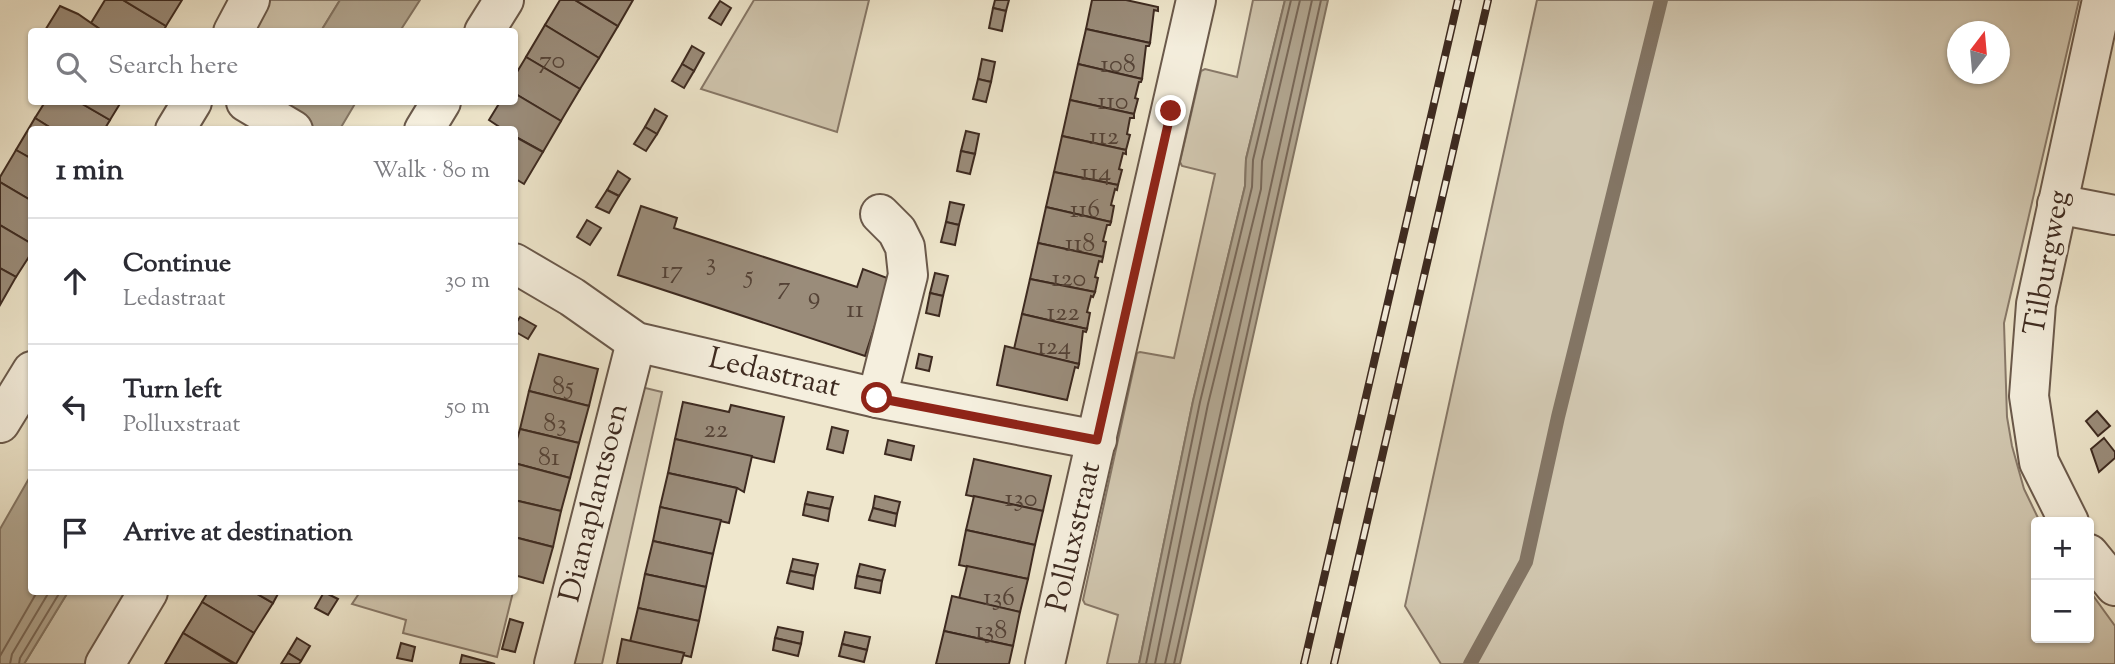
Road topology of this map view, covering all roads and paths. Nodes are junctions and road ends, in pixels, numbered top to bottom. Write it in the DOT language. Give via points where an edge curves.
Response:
graph roads {
  1 [pos="250,0"];
  2 [pos="504,0"];
  3 [pos="1196,0"];
  4 [pos="2102,0"];
  5 [pos="235,28"];
  6 [pos="486,28"];
  7 [pos="190,105"];
  8 [pos="253,105"];
  9 [pos="439,105"];
  10 [pos="177,126"];
  11 [pos="287,126"];
  12 [pos="426,126"];
  13 [pos="2057,204"];
  14 [pos="880,215"];
  15 [pos="2115,215"];
  16 [pos="518,265"];
  17 [pos="636,342"];
  18 [pos="28,378"];
  19 [pos="877,398"];
  20 [pos="0,424"];
  21 [pos="1097,440"];
  22 [pos="2066,517"];
  23 [pos="2094,560"];
  24 [pos="2115,586"];
  25 [pos="147,595"];
  26 [pos="106,664"];
  27 [pos="554,664"];
  28 [pos="1045,664"];
  1 -- 5 [label="street"];
  2 -- 6 [label="street"];
  3 -- 21 [label="street, Polluxstraat"];
  4 -- 13 [label="street, Tilburgweg"];
  7 -- 10 [label="street"];
  8 -- 11 [label="street"];
  9 -- 12 [label="street"];
  13 -- 15 [label="street"];
  13 -- 22 [label="street, Tilburgweg" via="2036,304 2029,396 2039,462"];
  14 -- 19 [label="street" via="897,231 905,247 908,275"];
  16 -- 17 [label="street, Ledastraat"];
  17 -- 19 [label="street, Ledastraat"];
  17 -- 27 [label="street, Dianaplantsoen"];
  18 -- 20 [label="street"];
  19 -- 21 [label="street, Ledastraat"];
  21 -- 28 [label="street, Polluxstraat"];
  23 -- 24 [label="street"];
  25 -- 26 [label="street"];
}
